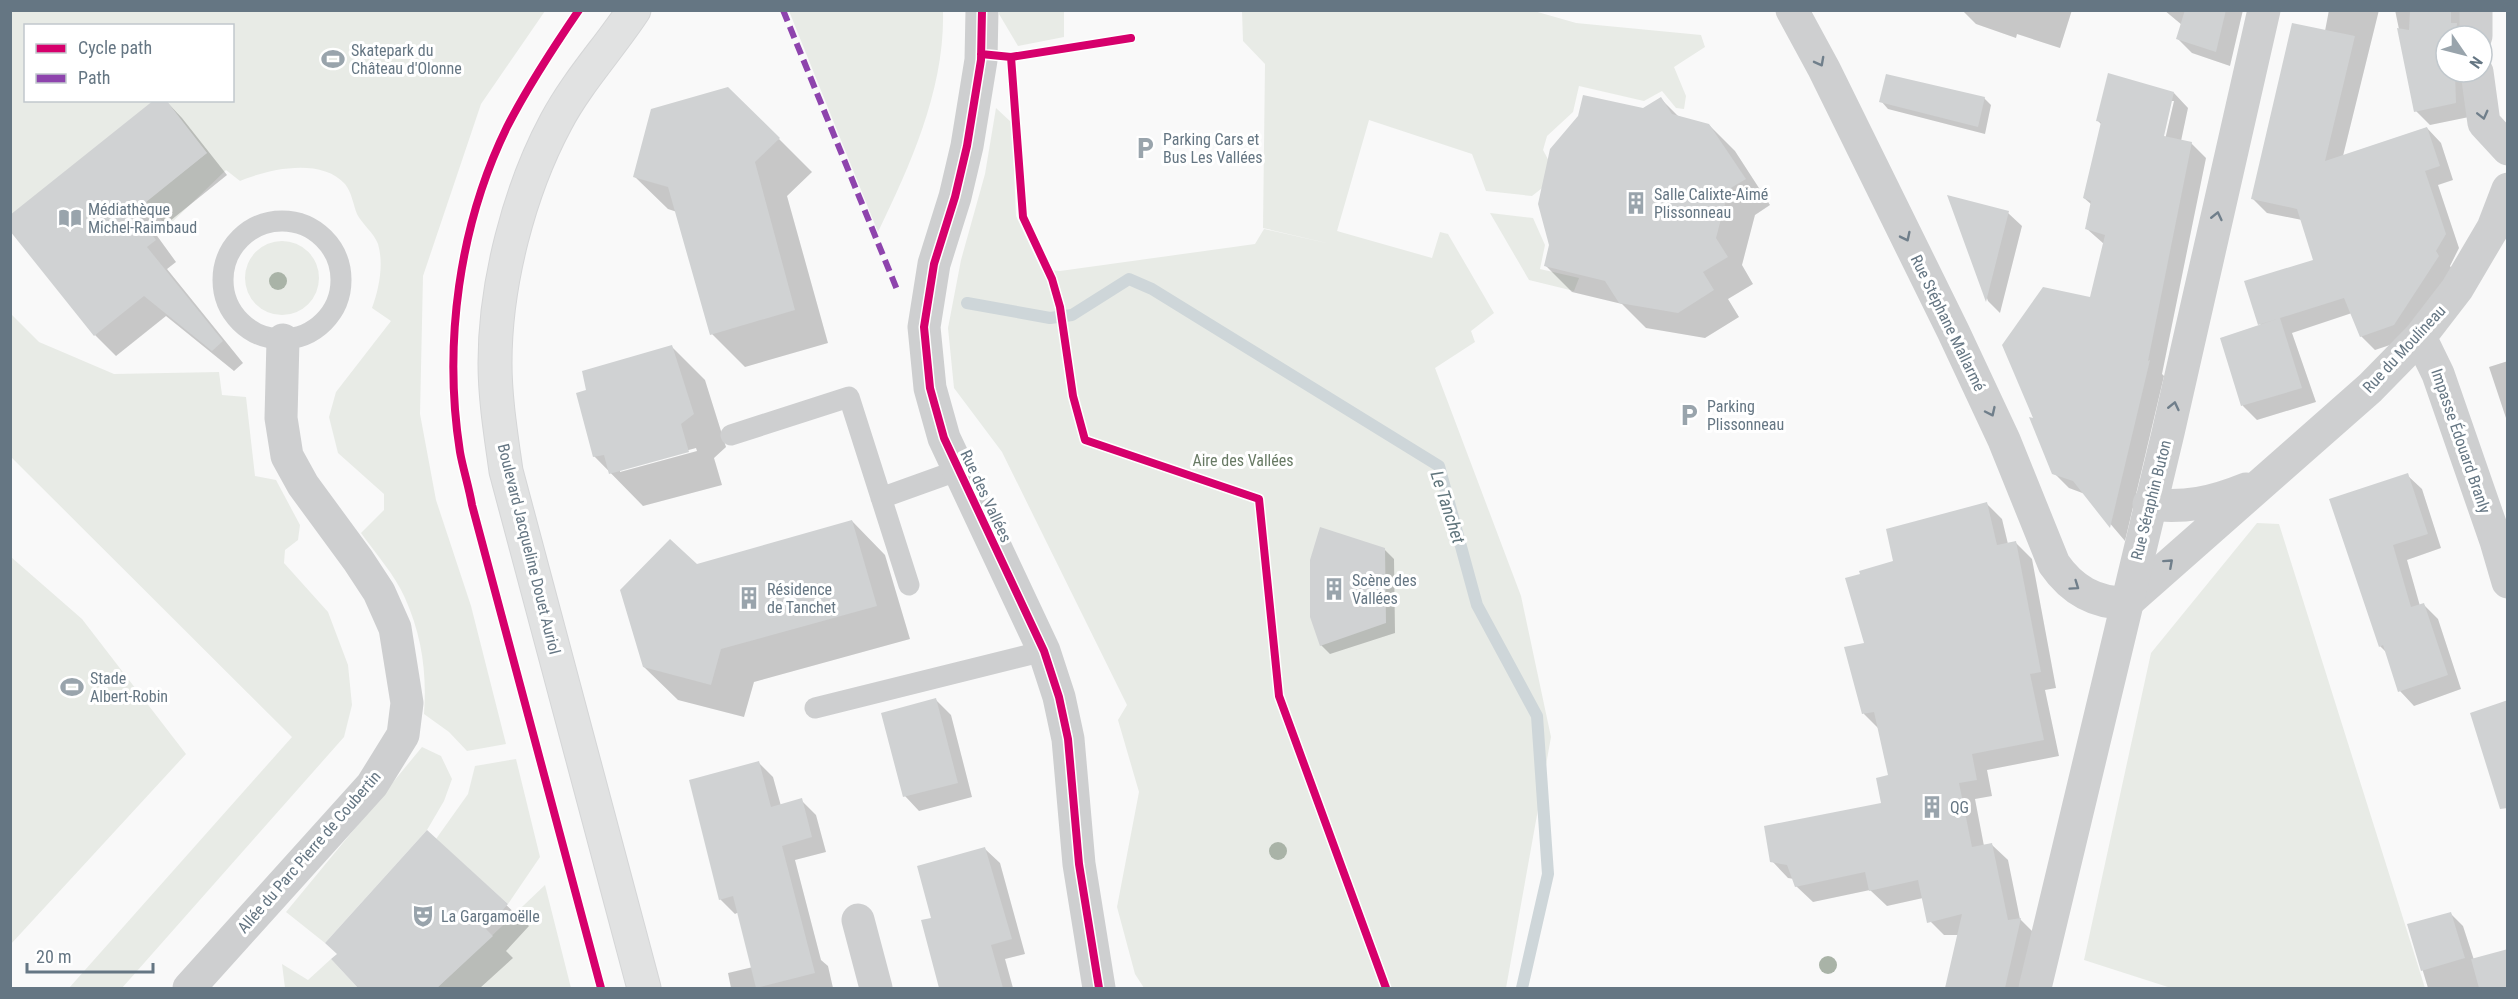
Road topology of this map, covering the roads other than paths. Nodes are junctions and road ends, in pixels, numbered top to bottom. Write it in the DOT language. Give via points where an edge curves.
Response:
graph roads {
  1 [pos="982,10"];
  2 [pos="1792,10"];
  3 [pos="2264,10"];
  4 [pos="636,15"];
  5 [pos="2479,84"];
  6 [pos="2508,149"];
  7 [pos="2508,189"];
  8 [pos="2420,337"];
  9 [pos="283,340"];
  10 [pos="731,435"];
  11 [pos="959,470"];
  12 [pos="2265,482"];
  13 [pos="881,498"];
  14 [pos="2149,504"];
  15 [pos="2508,582"];
  16 [pos="909,585"];
  17 [pos="2126,603"];
  18 [pos="1044,651"];
  19 [pos="815,708"];
  20 [pos="858,920"];
  21 [pos="189,988"];
  22 [pos="644,988"];
  23 [pos="876,988"];
  24 [pos="1099,988"];
  25 [pos="2035,988"];
  1 -- 11 [label="street, Rue des Vallées" via="981,60 968,146 934,264 924,327 930,388 944,438"];
  2 -- 17 [label="street, Rue Stéphane Mallarmé, one-way" via="1953,331 2004,440 2054,564 2078,589 2106,603"];
  14 -- 3 [label="street, Rue Séraphin Buton, one-way"];
  4 -- 22 [label="main road, Boulevard Jacqueline Douet Auriol" via="588,71 556,122 532,176 507,254 498,308 495,363 498,417 509,482"];
  5 -- 6 [label="street, one-way" via="2484,123"];
  7 -- 8 [label="street, Rue du Moulineau" via="2493,228 2457,289"];
  8 -- 12 [label="street, Rue du Moulineau" via="2370,388"];
  8 -- 15 [label="street, Impasse Édouard Branly" via="2438,374"];
  9 -- 9 [label="lane" via="308,334 324,322 338,301 341,282 338,261 326,240 307,226 279,221 258,226 236,242 223,269 224,294 232,314 252,332"];
  9 -- 21 [label="street, Allée du Parc Pierre de Coubertin" via="281,418 287,456 379,592 395,628 407,703 403,735 372,785"];
  10 -- 13 [label="lane" via="849,396"];
  11 -- 13 [label="lane"];
  11 -- 18 [label="street, Rue des Vallées"];
  12 -- 14 [label="street, Rue du Moulineau" via="2212,502 2170,507"];
  17 -- 12 [label="street, Rue du Moulineau, one-way"];
  13 -- 16 [label="lane"];
  14 -- 17 [label="street, Rue Séraphin Buton"];
  17 -- 25 [label="street, Rue Séraphin Buton"];
  18 -- 19 [label="lane"];
  18 -- 24 [label="street, Rue des Vallées" via="1068,738 1079,864"];
  20 -- 23 [label="street"];
}
